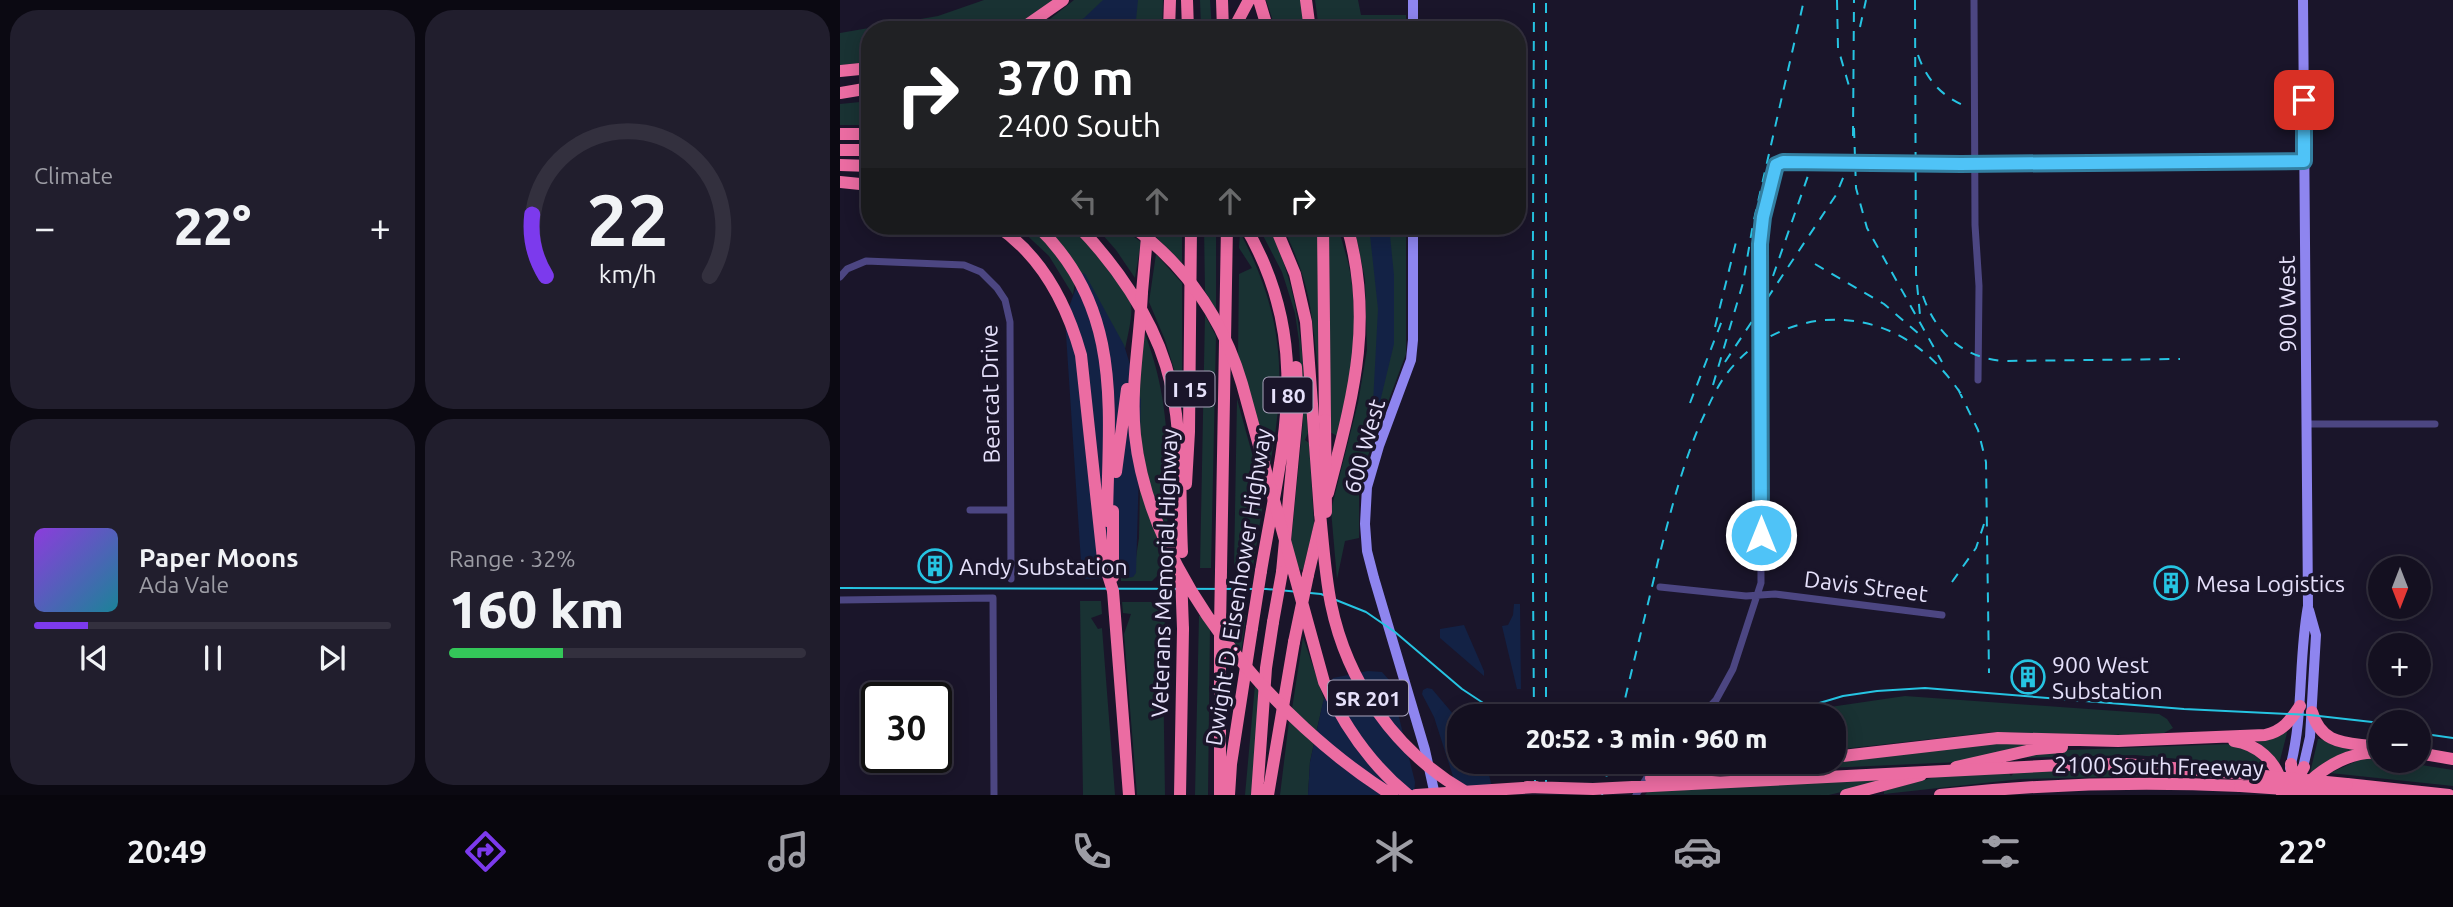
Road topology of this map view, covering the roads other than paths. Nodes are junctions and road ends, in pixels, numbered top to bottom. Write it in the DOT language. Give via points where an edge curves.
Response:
graph roads {
  1 [pos="1063,0"];
  2 [pos="1170,0"];
  3 [pos="1187,0"];
  4 [pos="1222,0"];
  5 [pos="1249,0"];
  6 [pos="1259,0"];
  7 [pos="1306,0"];
  8 [pos="1413,0"];
  9 [pos="1974,0"];
  10 [pos="2304,0"];
  11 [pos="1033,21"];
  12 [pos="1169,21"];
  13 [pos="1188,21"];
  14 [pos="1223,21"];
  15 [pos="1238,21"];
  16 [pos="1265,21"];
  17 [pos="1309,21"];
  18 [pos="1413,21"];
  19 [pos="861,69"];
  20 [pos="840,71"];
  21 [pos="861,91"];
  22 [pos="840,93"];
  23 [pos="840,134"];
  24 [pos="861,134"];
  25 [pos="840,150"];
  26 [pos="861,150"];
  27 [pos="2304,161"];
  28 [pos="1975,164"];
  29 [pos="840,165"];
  30 [pos="861,166"];
  31 [pos="840,182"];
  32 [pos="861,184"];
  33 [pos="1011,235"];
  34 [pos="1047,235"];
  35 [pos="1086,235"];
  36 [pos="1143,235"];
  37 [pos="1148,235"];
  38 [pos="1191,235"];
  39 [pos="1227,235"];
  40 [pos="1250,235"];
  41 [pos="1279,235"];
  42 [pos="1323,235"];
  43 [pos="1349,235"];
  44 [pos="1413,235"];
  45 [pos="840,277"];
  46 [pos="1142,292"];
  47 [pos="1279,305"];
  48 [pos="1978,380"];
  49 [pos="1319,420"];
  50 [pos="2308,424"];
  51 [pos="2435,424"];
  52 [pos="970,510"];
  53 [pos="1010,510"];
  54 [pos="1182,552"];
  55 [pos="1011,579"];
  56 [pos="1660,587"];
  57 [pos="1113,591"];
  58 [pos="1758,595"];
  59 [pos="840,600"];
  60 [pos="2308,606"];
  61 [pos="1942,615"];
  62 [pos="1712,704"];
  63 [pos="2300,706"];
  64 [pos="2312,712"];
  65 [pos="1279,721"];
  66 [pos="2219,738"];
  67 [pos="2118,741"];
  68 [pos="2368,745"];
  69 [pos="2368,752"];
  70 [pos="2431,755"];
  71 [pos="1846,756"];
  72 [pos="2453,759"];
  73 [pos="2431,761"];
  74 [pos="2453,764"];
  75 [pos="2297,765"];
  76 [pos="1649,774"];
  77 [pos="1684,774"];
  78 [pos="2242,780"];
  79 [pos="1527,787"];
  80 [pos="2345,788"];
  81 [pos="2288,793"];
  82 [pos="994,795"];
  83 [pos="1129,795"];
  84 [pos="1180,795"];
  85 [pos="1220,795"];
  86 [pos="1229,795"];
  87 [pos="1257,795"];
  88 [pos="1268,795"];
  89 [pos="1275,795"];
  90 [pos="1392,795"];
  91 [pos="1408,795"];
  92 [pos="1416,795"];
  93 [pos="1435,795"];
  94 [pos="1470,795"];
  95 [pos="1636,795"];
  96 [pos="1846,795"];
  97 [pos="1940,795"];
  98 [pos="2378,795"];
  99 [pos="2449,795"];
  1 -- 11 [label="highway"];
  2 -- 12 [label="highway"];
  3 -- 13 [label="highway"];
  4 -- 14 [label="highway"];
  5 -- 15 [label="highway"];
  6 -- 16 [label="highway"];
  7 -- 17 [label="highway"];
  8 -- 18 [label="main road"];
  9 -- 28 [label="street"];
  10 -- 27 [label="main road, 900 West"];
  19 -- 20 [label="highway"];
  21 -- 22 [label="highway"];
  23 -- 24 [label="highway"];
  25 -- 26 [label="highway"];
  27 -- 28 [label="street"];
  27 -- 50 [label="main road, 900 West"];
  28 -- 48 [label="street"];
  28 -- 58 [label="street" via="1776,165 1760,244"];
  29 -- 30 [label="highway"];
  31 -- 32 [label="highway"];
  33 -- 57 [label="highway, bridge" via="1038,264 1061,301 1081,355 1103,559"];
  34 -- 57 [label="highway, bridge" via="1088,298 1101,337 1109,388 1107,542"];
  35 -- 54 [label="highway" via="1121,277 1165,364 1177,434"];
  36 -- 91 [label="highway, bridge" via="1185,275 1224,337 1242,384 1324,682 1362,748"];
  37 -- 46 [label="highway, bridge"];
  38 -- 54 [label="highway, Veterans Memorial Highway / I 15" via="1189,432"];
  39 -- 85 [label="highway, I 15, bridge"];
  40 -- 47 [label="highway, Dwight D. Eisenhower Highway / I 80"];
  41 -- 49 [label="highway" via="1304,308"];
  42 -- 49 [label="highway"];
  43 -- 65 [label="highway, bridge" via="1359,293 1358,364"];
  44 -- 93 [label="main road, 600 West" via="1413,347 1367,487 1365,524 1367,551"];
  45 -- 53 [label="street, Bearcat Drive" via="866,261 958,264 981,272 998,288 1010,322"];
  46 -- 57 [label="highway, bridge" via="1116,464"];
  46 -- 90 [label="highway, bridge" via="1133,389 1135,434 1145,488 1166,543 1214,626 1263,687 1334,753"];
  47 -- 86 [label="highway, Dwight D. Eisenhower Highway / I 80, bridge" via="1289,393"];
  47 -- 87 [label="highway, bridge" via="1291,332 1298,404 1282,572 1266,668"];
  49 -- 94 [label="highway, SR 201, bridge" via="1325,563 1339,637 1353,671 1388,727 1435,772"];
  50 -- 51 [label="street"];
  50 -- 60 [label="main road, 900 West"];
  52 -- 53 [label="street"];
  53 -- 55 [label="street, Bearcat Drive"];
  54 -- 84 [label="highway, Veterans Memorial Highway / I 15, bridge"];
  56 -- 58 [label="street, Davis Street"];
  57 -- 83 [label="highway"];
  58 -- 61 [label="street, Davis Street"];
  58 -- 62 [label="street" via="1732,670"];
  59 -- 82 [label="street" via="993,598"];
  60 -- 63 [label="main road, 900 West"];
  60 -- 64 [label="main road, 900 West" via="2316,635"];
  63 -- 66 [label="highway" via="2276,732"];
  63 -- 75 [label="main road, 900 West"];
  64 -- 68 [label="highway" via="2323,734"];
  64 -- 75 [label="main road, 900 West"];
  65 -- 88 [label="highway"];
  65 -- 89 [label="highway"];
  66 -- 67 [label="highway"];
  66 -- 81 [label="highway" via="2244,742 2268,759"];
  67 -- 71 [label="highway" via="1998,738"];
  67 -- 96 [label="highway" via="2036,749"];
  69 -- 81 [label="highway" via="2335,764"];
  70 -- 72 [label="highway"];
  73 -- 74 [label="highway"];
  75 -- 81 [label="highway"];
  76 -- 95 [label="street"];
  77 -- 79 [label="highway, bridge"];
  78 -- 79 [label="highway, bridge" via="2125,764 1607,788"];
  78 -- 80 [label="highway, bridge"];
  78 -- 97 [label="highway, 2100 South Freeway" via="2029,786"];
  79 -- 92 [label="highway, bridge"];
  80 -- 98 [label="highway"];
  80 -- 99 [label="highway"];
}
